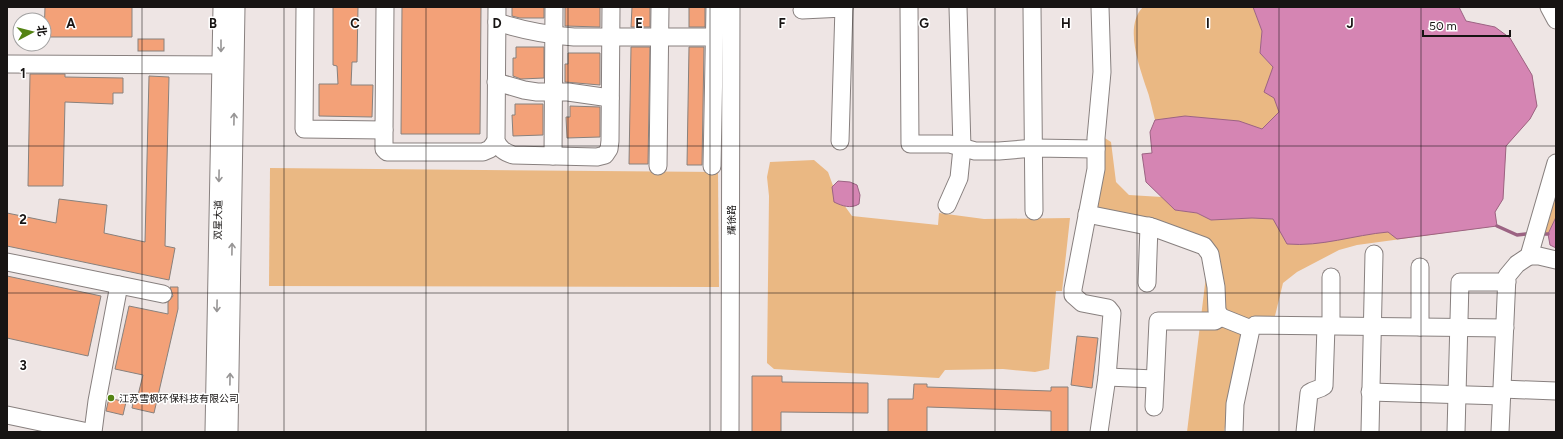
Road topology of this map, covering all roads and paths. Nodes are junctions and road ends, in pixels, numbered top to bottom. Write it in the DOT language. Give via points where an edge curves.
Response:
graph roads {
  1 [pos="222,7"];
  2 [pos="236,7"];
  3 [pos="305,7"];
  4 [pos="385,7"];
  5 [pos="554,7"];
  6 [pos="611,7"];
  7 [pos="660,7"];
  8 [pos="714,7"];
  9 [pos="732,7"];
  10 [pos="909,7"];
  11 [pos="958,7"];
  12 [pos="1032,7"];
  13 [pos="1100,7"];
  14 [pos="1549,7"];
  15 [pos="844,8"];
  16 [pos="802,10"];
  17 [pos="497,14"];
  18 [pos="1556,20"];
  19 [pos="554,35"];
  20 [pos="610,36"];
  21 [pos="660,37"];
  22 [pos="714,37"];
  23 [pos="7,64"];
  24 [pos="228,65"];
  25 [pos="496,82"];
  26 [pos="553,93"];
  27 [pos="610,98"];
  28 [pos="384,130"];
  29 [pos="496,141"];
  30 [pos="840,141"];
  31 [pos="962,148"];
  32 [pos="1035,148"];
  33 [pos="1096,149"];
  34 [pos="553,156"];
  35 [pos="1556,163"];
  36 [pos="658,166"];
  37 [pos="712,166"];
  38 [pos="948,205"];
  39 [pos="1034,211"];
  40 [pos="1087,214"];
  41 [pos="1149,226"];
  42 [pos="1374,254"];
  43 [pos="1529,256"];
  44 [pos="1556,260"];
  45 [pos="7,262"];
  46 [pos="1420,267"];
  47 [pos="1331,277"];
  48 [pos="1507,282"];
  49 [pos="1147,283"];
  50 [pos="119,285"];
  51 [pos="163,294"];
  52 [pos="1221,317"];
  53 [pos="1328,326"];
  54 [pos="1373,326"];
  55 [pos="1420,327"];
  56 [pos="1460,328"];
  57 [pos="1505,328"];
  58 [pos="1251,329"];
  59 [pos="1107,377"];
  60 [pos="1155,379"];
  61 [pos="1556,391"];
  62 [pos="1370,392"];
  63 [pos="1502,392"];
  64 [pos="1458,395"];
  65 [pos="1154,407"];
  66 [pos="7,415"];
  67 [pos="88,432"];
  68 [pos="93,432"];
  69 [pos="214,432"];
  70 [pos="229,432"];
  71 [pos="730,432"];
  72 [pos="1099,432"];
  73 [pos="1234,432"];
  74 [pos="1305,432"];
  75 [pos="1370,432"];
  76 [pos="1456,432"];
  77 [pos="1500,432"];
  1 -- 24 [label="street, 双星大道, one-way"];
  2 -- 24 [label="street, 双星大道"];
  3 -- 28 [label="street" via="304,129"];
  4 -- 28 [label="street"];
  5 -- 19 [label="street"];
  6 -- 20 [label="street"];
  7 -- 21 [label="street"];
  8 -- 22 [label="street"];
  9 -- 71 [label="street, 耀徐路"];
  10 -- 31 [label="street" via="910,144 950,144"];
  11 -- 31 [label="street"];
  12 -- 32 [label="street"];
  13 -- 33 [label="street" via="1102,72"];
  14 -- 18 [label="street"];
  15 -- 16 [label="street"];
  15 -- 30 [label="street"];
  17 -- 19 [label="street" via="526,30"];
  17 -- 25 [label="street"];
  19 -- 20 [label="street"];
  19 -- 26 [label="street"];
  20 -- 21 [label="street"];
  20 -- 27 [label="street"];
  21 -- 22 [label="street"];
  21 -- 36 [label="street"];
  22 -- 37 [label="street"];
  23 -- 24 [label="street"];
  24 -- 69 [label="street, 双星大道, one-way"];
  70 -- 24 [label="street, 双星大道, one-way"];
  25 -- 26 [label="street" via="524,90"];
  25 -- 29 [label="street"];
  26 -- 27 [label="street"];
  26 -- 34 [label="street"];
  27 -- 34 [label="street" via="610,141 605,155"];
  28 -- 29 [label="street" via="384,149 387,152 483,152 490,149"];
  29 -- 34 [label="street" via="506,153 513,155"];
  31 -- 32 [label="street" via="999,151"];
  31 -- 38 [label="street" via="959,178"];
  32 -- 33 [label="street"];
  32 -- 39 [label="street"];
  33 -- 40 [label="street" via="1096,169"];
  35 -- 43 [label="street"];
  40 -- 41 [label="street"];
  40 -- 59 [label="street" via="1073,295 1082,302 1108,308 1112,313"];
  41 -- 49 [label="street"];
  41 -- 52 [label="street" via="1204,246 1210,254 1217,311"];
  42 -- 54 [label="street"];
  43 -- 44 [label="street"];
  43 -- 48 [label="street" via="1517,264 1507,276"];
  45 -- 50 [label="street"];
  46 -- 55 [label="street"];
  47 -- 53 [label="street"];
  48 -- 56 [label="street" via="1460,282"];
  48 -- 57 [label="street"];
  50 -- 51 [label="street"];
  50 -- 68 [label="street"];
  52 -- 58 [label="street"];
  52 -- 60 [label="street" via="1215,321 1158,321"];
  53 -- 54 [label="street"];
  53 -- 58 [label="street" via="1255,325"];
  53 -- 74 [label="street" via="1324,386 1310,393"];
  54 -- 55 [label="street"];
  54 -- 62 [label="street"];
  55 -- 56 [label="street"];
  56 -- 57 [label="street"];
  56 -- 64 [label="street"];
  57 -- 63 [label="street"];
  58 -- 73 [label="street" via="1235,404"];
  59 -- 60 [label="street"];
  59 -- 72 [label="street"];
  60 -- 65 [label="street"];
  61 -- 63 [label="street"];
  62 -- 64 [label="street"];
  62 -- 75 [label="street"];
  63 -- 64 [label="street"];
  63 -- 77 [label="street"];
  64 -- 76 [label="street"];
  66 -- 67 [label="street"];
}
